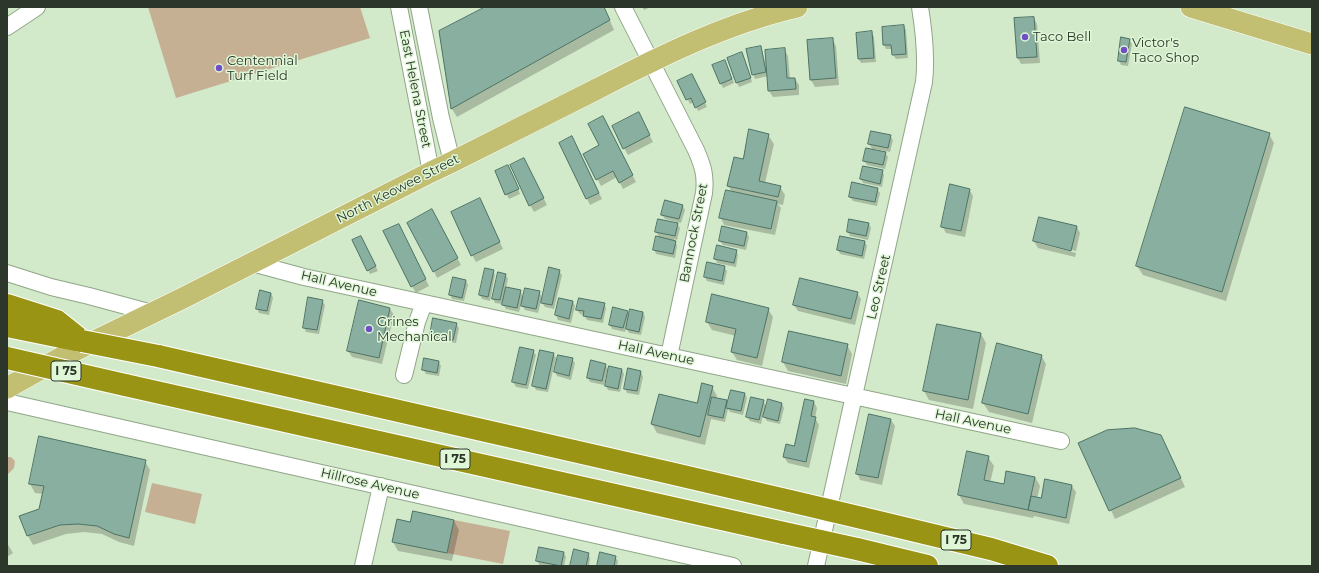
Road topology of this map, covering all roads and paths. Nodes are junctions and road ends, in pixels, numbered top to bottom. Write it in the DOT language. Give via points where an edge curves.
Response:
graph roads {
  1 [pos="37,7"];
  2 [pos="399,7"];
  3 [pos="419,7"];
  4 [pos="623,7"];
  5 [pos="797,7"];
  6 [pos="920,7"];
  7 [pos="1191,7"];
  8 [pos="7,27"];
  9 [pos="1312,44"];
  10 [pos="651,61"];
  11 [pos="452,162"];
  12 [pos="431,172"];
  13 [pos="252,263"];
  14 [pos="7,272"];
  15 [pos="424,303"];
  16 [pos="7,305"];
  17 [pos="152,314"];
  18 [pos="7,326"];
  19 [pos="82,341"];
  20 [pos="669,356"];
  21 [pos="7,358"];
  22 [pos="404,375"];
  23 [pos="7,388"];
  24 [pos="853,395"];
  25 [pos="7,402"];
  26 [pos="1060,441"];
  27 [pos="381,486"];
  28 [pos="364,566"];
  29 [pos="733,566"];
  30 [pos="816,566"];
  31 [pos="928,566"];
  32 [pos="1048,566"];
  1 -- 8 [label="street"];
  2 -- 12 [label="street, East Helena Street"];
  3 -- 11 [label="street, East Helena Street"];
  4 -- 10 [label="street, Bannock Street"];
  5 -- 10 [label="main road, North Keowee Street" via="735,25"];
  6 -- 24 [label="street, Leo Street" via="926,68 924,82"];
  7 -- 9 [label="main road"];
  10 -- 11 [label="main road, North Keowee Street"];
  10 -- 20 [label="street, Bannock Street" via="696,150 703,166 705,182"];
  11 -- 12 [label="main road, North Keowee Street"];
  12 -- 13 [label="main road, North Keowee Street"];
  13 -- 15 [label="street, Hall Avenue"];
  13 -- 17 [label="main road, North Keowee Street"];
  14 -- 17 [label="street" via="51,287"];
  15 -- 20 [label="street, Hall Avenue"];
  15 -- 22 [label="street"];
  16 -- 19 [label="highway" via="57,321"];
  17 -- 23 [label="main road, North Keowee Street" via="64,356"];
  18 -- 19 [label="highway, I 75"];
  19 -- 32 [label="highway, I 75, bridge" via="158,356 670,473 991,549"];
  20 -- 24 [label="street, Hall Avenue"];
  21 -- 31 [label="highway, I 75, bridge"];
  24 -- 26 [label="street, Hall Avenue"];
  24 -- 30 [label="street, Leo Street"];
  25 -- 27 [label="street, Hillrose Avenue"];
  27 -- 28 [label="street"];
  27 -- 29 [label="street, Hillrose Avenue"];
}
